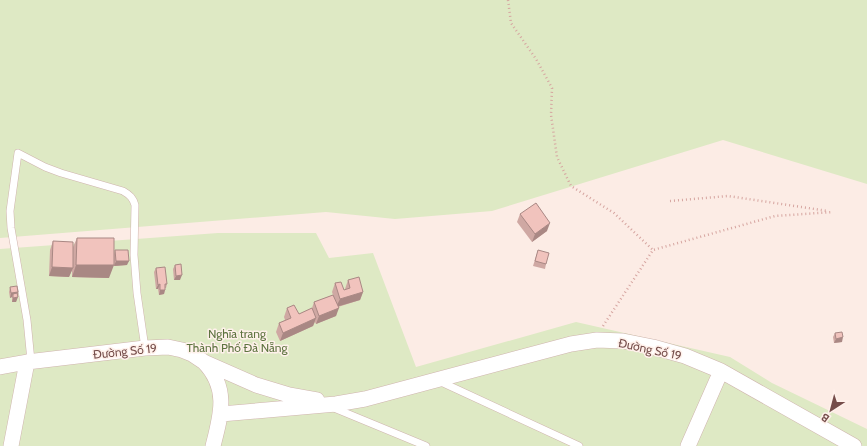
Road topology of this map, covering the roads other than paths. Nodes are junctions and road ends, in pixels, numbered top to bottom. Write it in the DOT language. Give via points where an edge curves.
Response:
graph roads {
  1 [pos="145,348"];
  2 [pos="29,361"];
  3 [pos="204,362"];
  4 [pos="0,367"];
  5 [pos="721,371"];
  6 [pos="437,380"];
  7 [pos="331,404"];
  8 [pos="221,414"];
  9 [pos="11,446"];
  10 [pos="214,446"];
  11 [pos="426,446"];
  12 [pos="579,446"];
  13 [pos="688,446"];
  14 [pos="854,446"];
  1 -- 2 [label="street, Đường Số 19"];
  1 -- 2 [label="lane" via="137,294 133,199 123,191 45,168 18,153 10,222 27,320"];
  1 -- 3 [label="street, Đường Số 19" via="168,347 182,350"];
  2 -- 4 [label="street, Đường Số 19"];
  2 -- 9 [label="street"];
  3 -- 7 [label="street, Đường Số 19" via="256,385"];
  3 -- 8 [label="street" via="213,371 219,384"];
  5 -- 6 [label="street, Đường Số 19" via="685,356 653,347 623,341 597,340 570,344"];
  5 -- 13 [label="street"];
  5 -- 14 [label="street, Đường Số 19"];
  6 -- 7 [label="street, Đường Số 19" via="365,399"];
  6 -- 12 [label="lane"];
  7 -- 8 [label="street, Đường Số 19"];
  7 -- 11 [label="lane"];
  8 -- 10 [label="street"];
}
